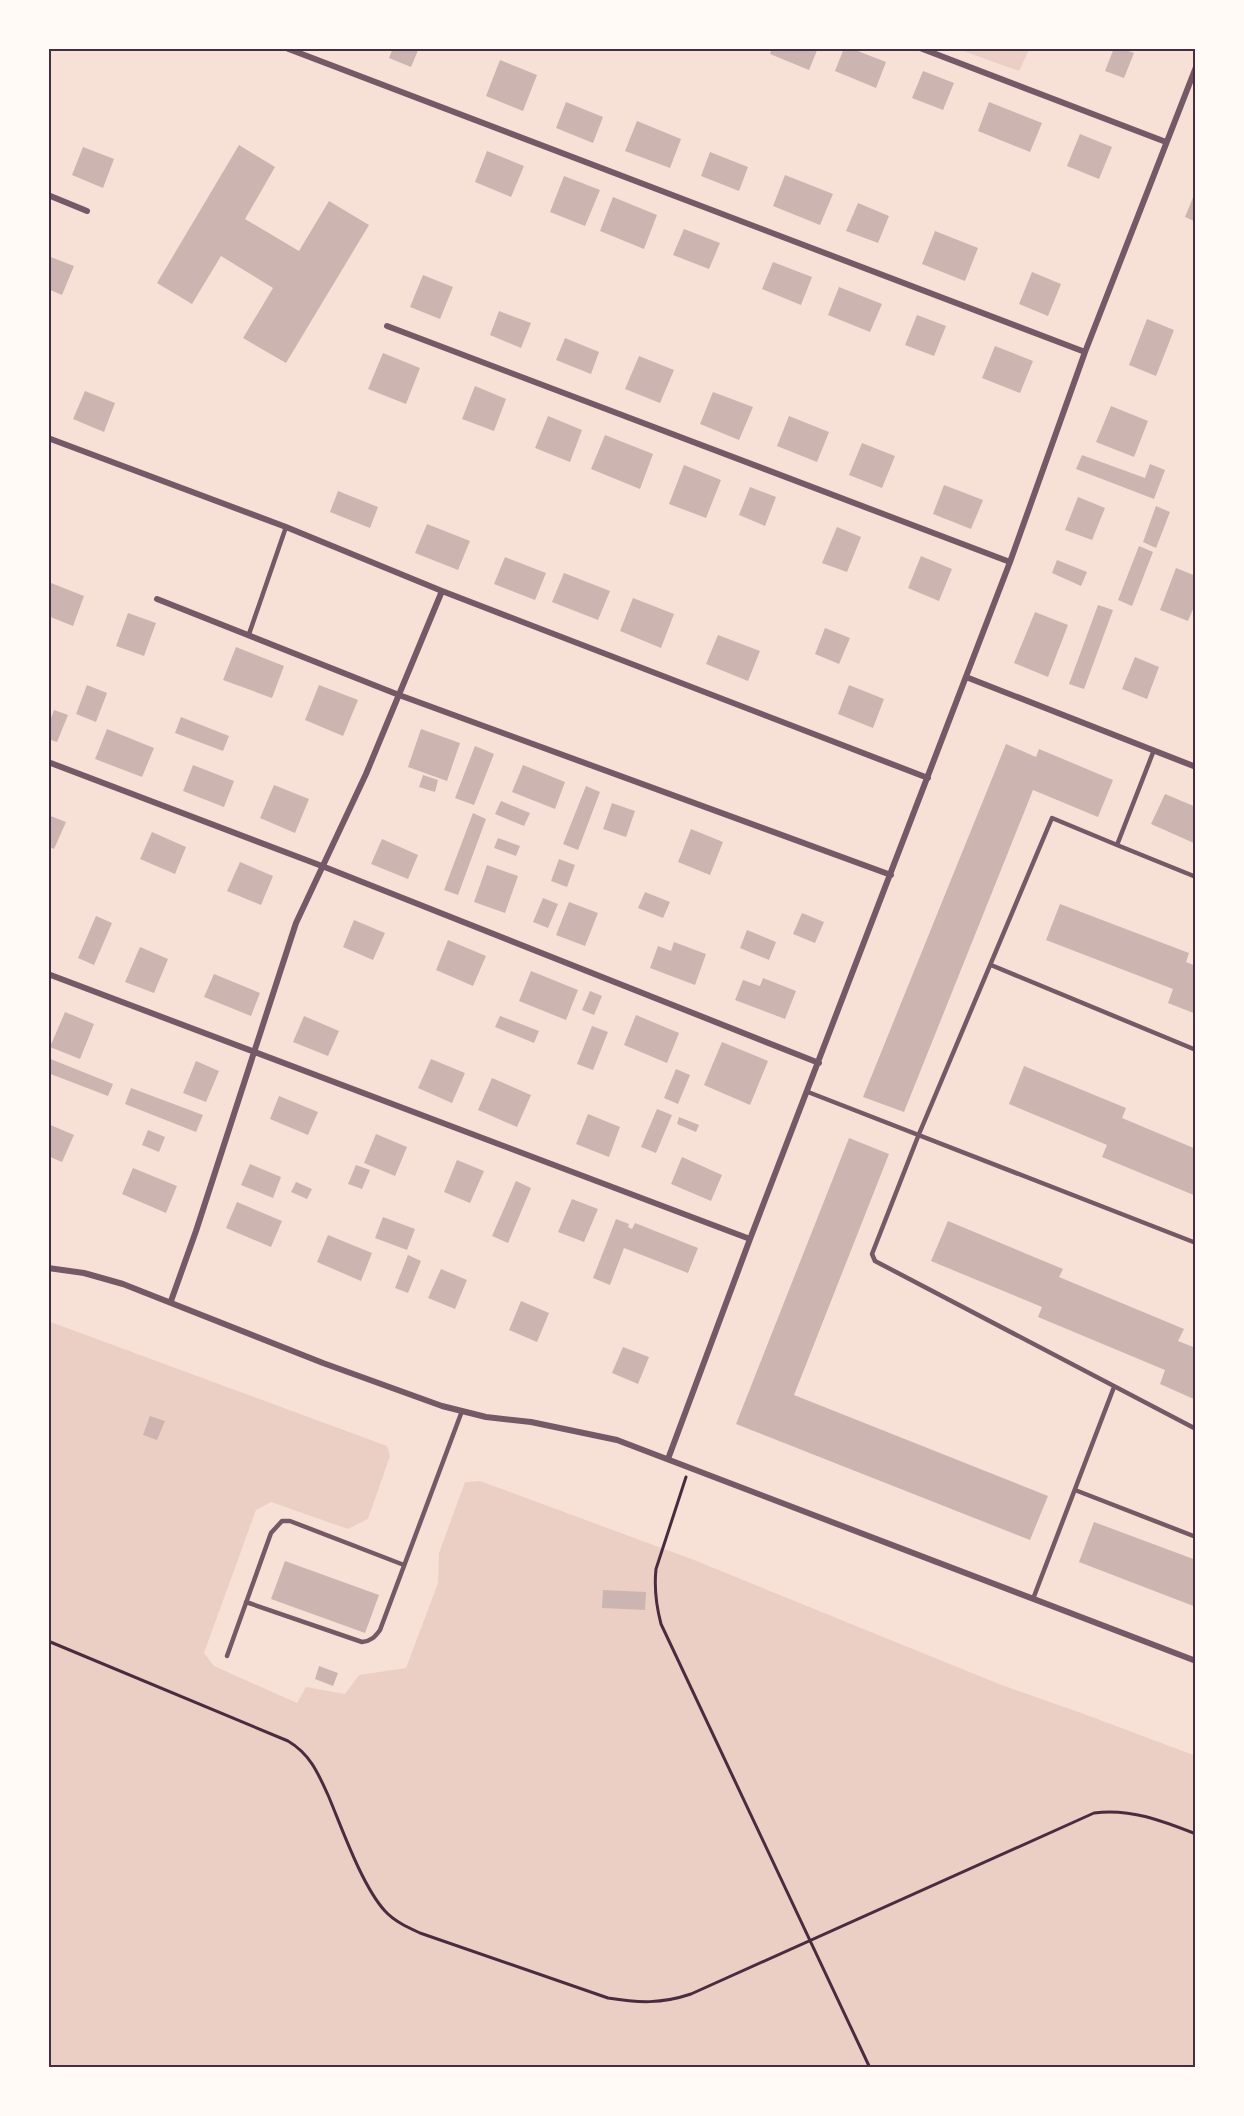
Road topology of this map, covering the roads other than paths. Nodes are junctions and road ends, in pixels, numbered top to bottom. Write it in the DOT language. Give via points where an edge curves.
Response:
graph roads {
  1 [pos="286,48"];
  2 [pos="920,48"];
  3 [pos="1196,67"];
  4 [pos="1166,142"];
  5 [pos="48,195"];
  6 [pos="87,211"];
  7 [pos="387,326"];
  8 [pos="1085,352"];
  9 [pos="48,438"];
  10 [pos="286,527"];
  11 [pos="1010,562"];
  12 [pos="442,591"];
  13 [pos="157,599"];
  14 [pos="249,634"];
  15 [pos="966,677"];
  16 [pos="399,695"];
  17 [pos="1154,750"];
  18 [pos="48,762"];
  19 [pos="1195,764"];
  20 [pos="928,778"];
  21 [pos="1117,845"];
  22 [pos="322,866"];
  23 [pos="891,875"];
  24 [pos="1196,877"];
  25 [pos="991,965"];
  26 [pos="48,974"];
  27 [pos="1196,1050"];
  28 [pos="255,1053"];
  29 [pos="819,1063"];
  30 [pos="808,1092"];
  31 [pos="918,1134"];
  32 [pos="750,1239"];
  33 [pos="1196,1243"];
  34 [pos="48,1268"];
  35 [pos="171,1301"];
  36 [pos="1114,1387"];
  37 [pos="462,1411"];
  38 [pos="1196,1429"];
  39 [pos="668,1459"];
  40 [pos="1075,1490"];
  41 [pos="1196,1537"];
  42 [pos="404,1565"];
  43 [pos="1033,1599"];
  44 [pos="246,1602"];
  45 [pos="227,1656"];
  46 [pos="1196,1661"];
  1 -- 8 [label="street"];
  2 -- 4 [label="street"];
  3 -- 4 [label="street"];
  4 -- 8 [label="street"];
  5 -- 6 [label="street"];
  7 -- 11 [label="street"];
  8 -- 11 [label="street"];
  9 -- 10 [label="street"];
  10 -- 12 [label="street"];
  10 -- 14 [label="lane"];
  11 -- 15 [label="street"];
  12 -- 16 [label="street"];
  12 -- 20 [label="street"];
  13 -- 14 [label="street"];
  14 -- 16 [label="street"];
  15 -- 17 [label="street"];
  15 -- 20 [label="street"];
  16 -- 22 [label="street"];
  16 -- 23 [label="street"];
  17 -- 19 [label="street"];
  17 -- 21 [label="lane"];
  18 -- 22 [label="street"];
  20 -- 23 [label="street"];
  21 -- 24 [label="lane"];
  21 -- 25 [label="lane" via="1052,818"];
  22 -- 28 [label="street" via="296,923"];
  22 -- 29 [label="street"];
  23 -- 29 [label="street"];
  25 -- 27 [label="lane"];
  25 -- 31 [label="lane"];
  26 -- 28 [label="street"];
  28 -- 32 [label="street"];
  28 -- 35 [label="street"];
  29 -- 30 [label="street"];
  30 -- 31 [label="lane"];
  30 -- 32 [label="street"];
  31 -- 33 [label="lane"];
  31 -- 36 [label="lane" via="872,1254 875,1261"];
  32 -- 39 [label="street"];
  34 -- 35 [label="street" via="84,1273"];
  35 -- 37 [label="street" via="381,1385"];
  36 -- 38 [label="lane"];
  36 -- 40 [label="lane"];
  37 -- 39 [label="street" via="588,1432"];
  37 -- 42 [label="lane"];
  39 -- 43 [label="street"];
  40 -- 41 [label="lane"];
  40 -- 43 [label="lane"];
  42 -- 44 [label="lane" via="380,1630 369,1641 362,1642"];
  42 -- 44 [label="lane" via="282,1521 271,1533"];
  43 -- 46 [label="street"];
  44 -- 45 [label="lane"];
}
